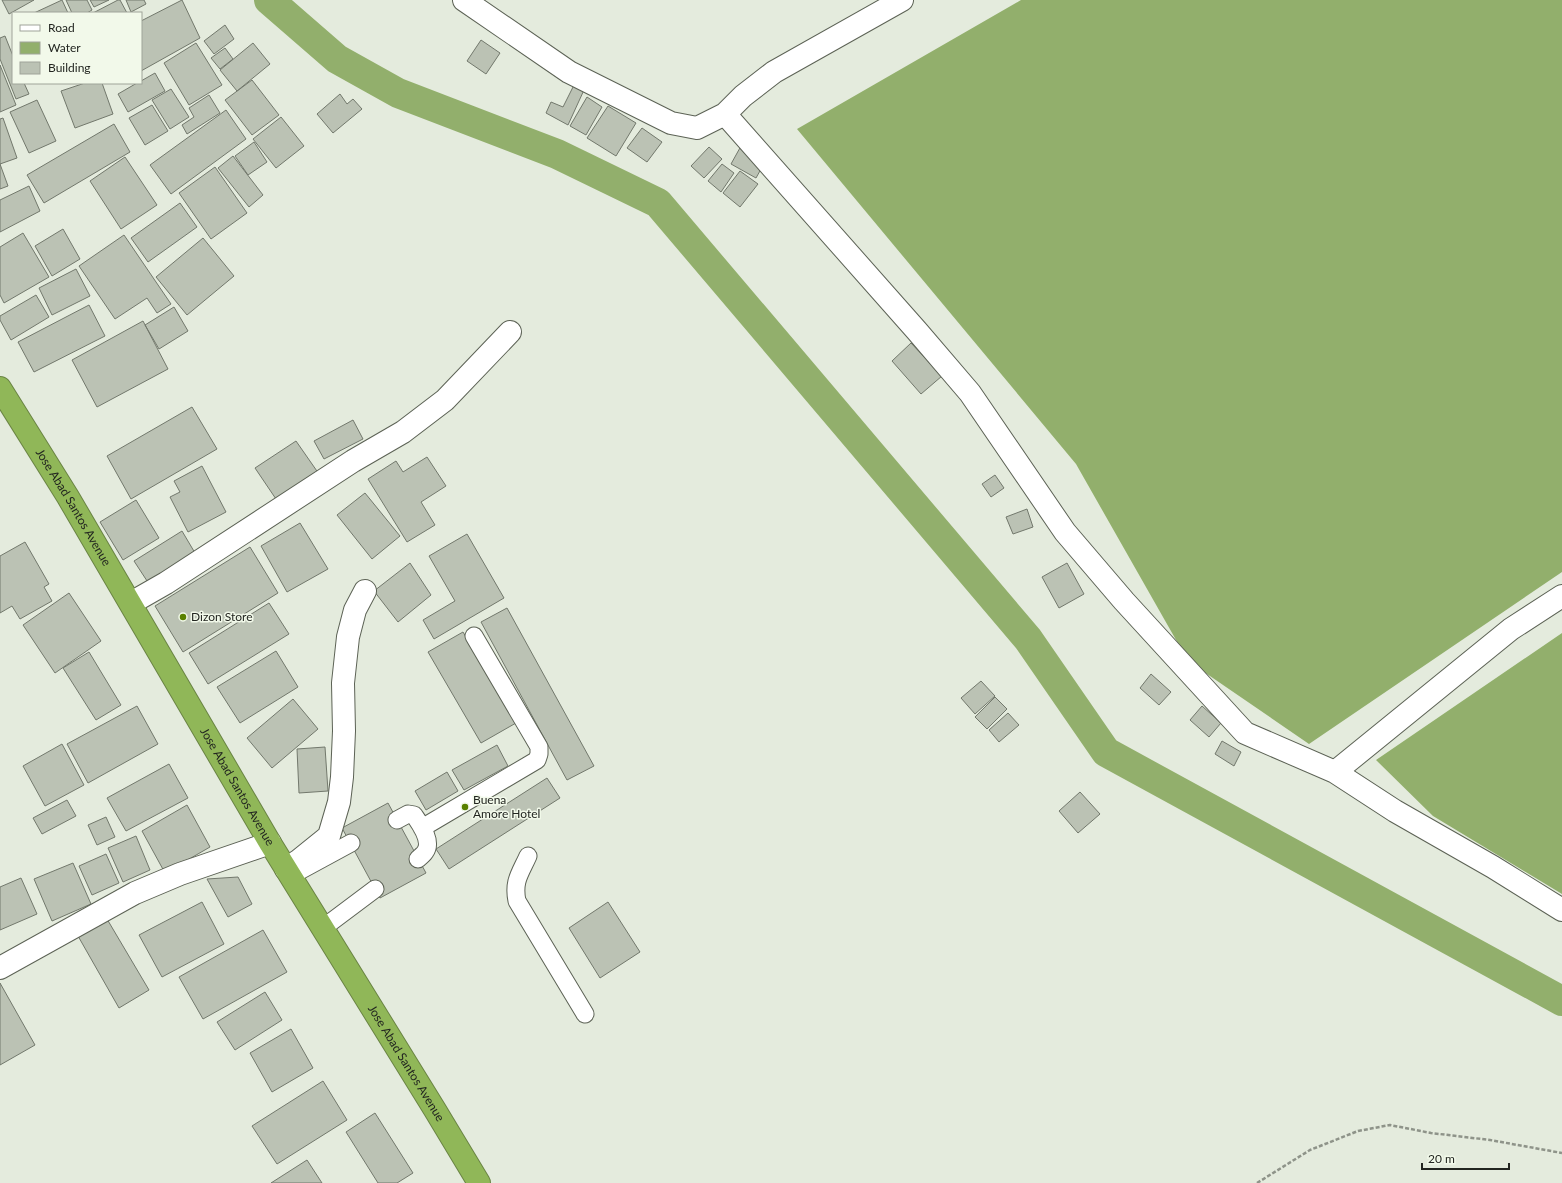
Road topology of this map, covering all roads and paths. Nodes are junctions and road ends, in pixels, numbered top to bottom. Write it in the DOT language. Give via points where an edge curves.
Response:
graph roads {
  1 [pos="464,0"];
  2 [pos="902,0"];
  3 [pos="725,114"];
  4 [pos="510,332"];
  5 [pos="0,388"];
  6 [pos="365,591"];
  7 [pos="1562,596"];
  8 [pos="131,603"];
  9 [pos="474,636"];
  10 [pos="1335,772"];
  11 [pos="397,820"];
  12 [pos="422,828"];
  13 [pos="270,843"];
  14 [pos="351,844"];
  15 [pos="528,856"];
  16 [pos="418,859"];
  17 [pos="288,872"];
  18 [pos="375,889"];
  19 [pos="1562,910"];
  20 [pos="323,928"];
  21 [pos="0,968"];
  22 [pos="585,1014"];
  23 [pos="1562,1153"];
  24 [pos="479,1183"];
  25 [pos="1258,1183"];
  1 -- 3 [label="street" via="570,72 671,123 697,128"];
  2 -- 3 [label="street" via="774,72"];
  3 -- 10 [label="street" via="970,393 1065,532 1244,733"];
  4 -- 8 [label="street" via="445,400 403,432 353,461 166,583"];
  5 -- 8 [label="highway, Jose Abad Santos Avenue"];
  6 -- 17 [label="street" via="355,610 348,637 343,683 344,731 339,802 329,836"];
  7 -- 10 [label="street" via="1511,629"];
  8 -- 13 [label="highway, Jose Abad Santos Avenue"];
  9 -- 12 [label="lane" via="539,747 539,754 537,760"];
  10 -- 19 [label="street" via="1395,811"];
  11 -- 12 [label="lane" via="408,814 414,815"];
  12 -- 16 [label="lane" via="428,846"];
  13 -- 17 [label="highway, Jose Abad Santos Avenue"];
  13 -- 21 [label="street" via="180,874 135,893"];
  14 -- 17 [label="lane"];
  15 -- 22 [label="lane" via="516,882 515,892 518,901"];
  17 -- 20 [label="highway, Jose Abad Santos Avenue"];
  18 -- 20 [label="lane"];
  20 -- 24 [label="highway, Jose Abad Santos Avenue"];
  23 -- 25 [label="path" via="1390,1125 1358,1131 1310,1150"];
}
